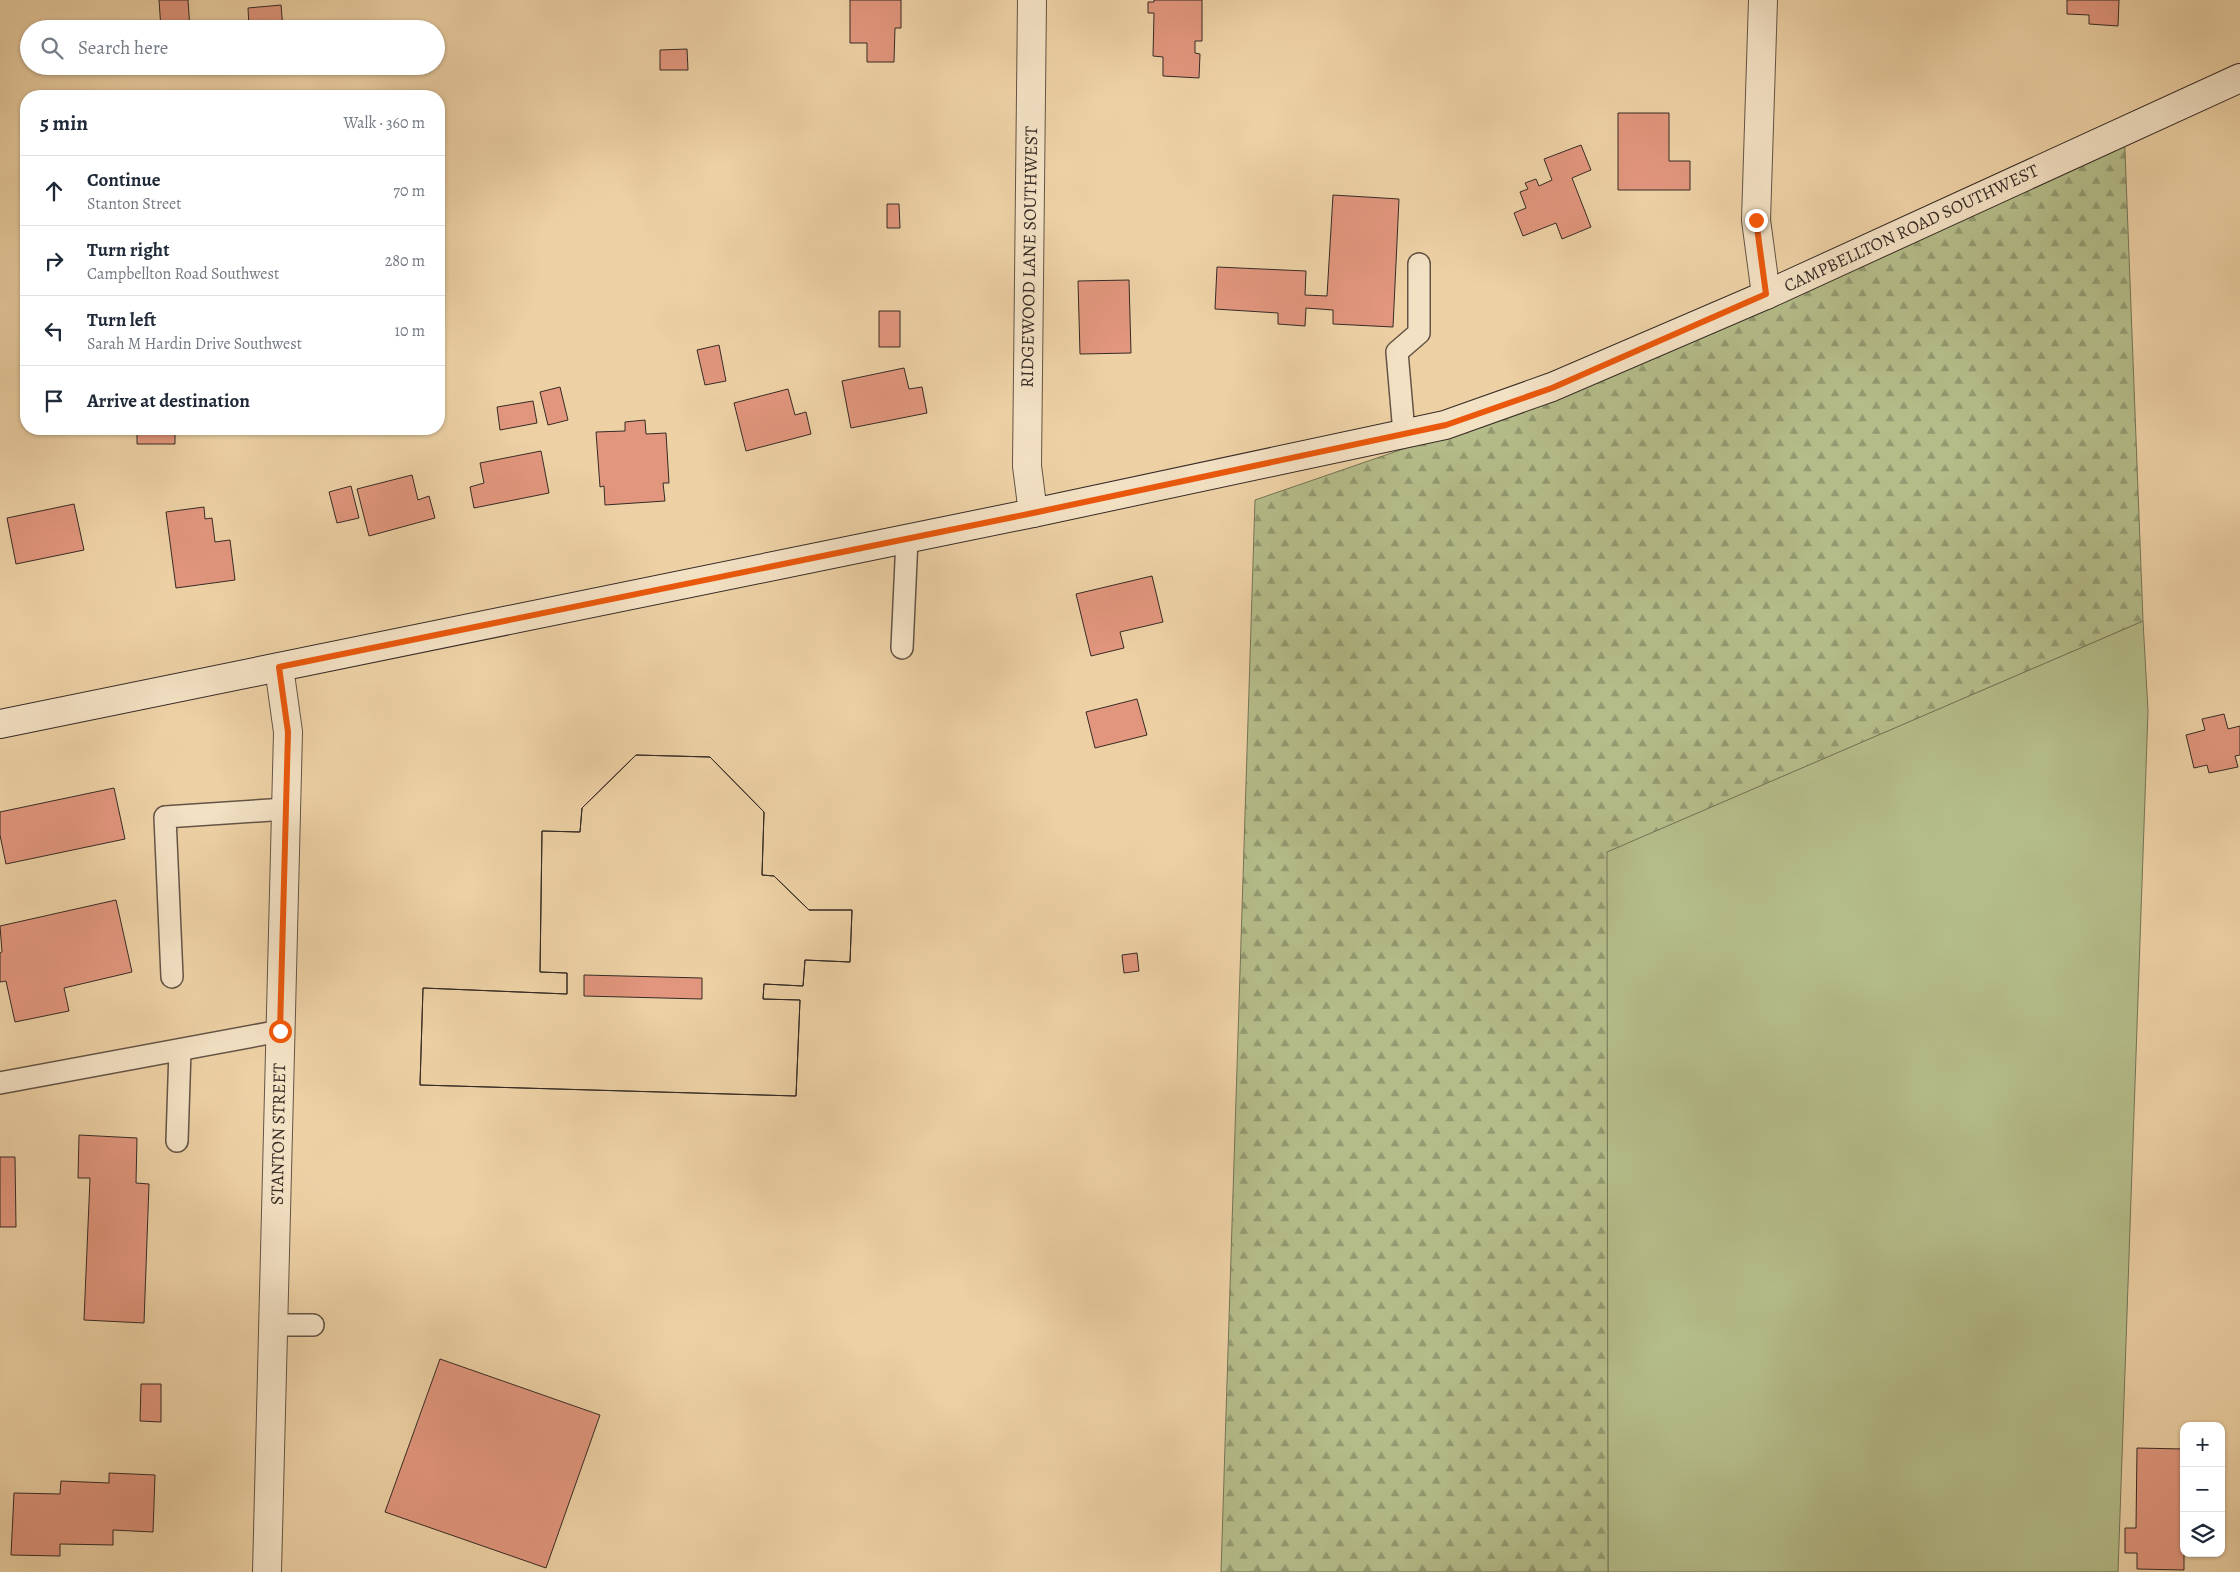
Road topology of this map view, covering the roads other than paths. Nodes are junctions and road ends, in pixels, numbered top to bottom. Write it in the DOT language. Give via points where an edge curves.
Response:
graph roads {
  1 [pos="1032,0"];
  2 [pos="1763,0"];
  3 [pos="2240,78"];
  4 [pos="1418,264"];
  5 [pos="1766,294"];
  6 [pos="1404,433"];
  7 [pos="1033,513"];
  8 [pos="907,539"];
  9 [pos="902,648"];
  10 [pos="279,667"];
  11 [pos="0,724"];
  12 [pos="286,809"];
  13 [pos="172,977"];
  14 [pos="280,1031"];
  15 [pos="180,1050"];
  16 [pos="0,1083"];
  17 [pos="177,1141"];
  18 [pos="273,1325"];
  19 [pos="313,1325"];
  20 [pos="267,1572"];
  1 -- 7 [label="main road, RIDGEWOOD LANE SOUTHWEST" via="1027,466"];
  2 -- 5 [label="main road" via="1756,220"];
  3 -- 5 [label="main road, CAMPBELLTON ROAD SOUTHWEST"];
  4 -- 6 [label="lane" via="1418,333 1397,352"];
  5 -- 6 [label="main road, CAMPBELLTON ROAD SOUTHWEST" via="1552,388 1446,425"];
  6 -- 7 [label="main road, CAMPBELLTON ROAD SOUTHWEST"];
  7 -- 8 [label="main road, CAMPBELLTON ROAD SOUTHWEST"];
  8 -- 9 [label="lane"];
  8 -- 10 [label="main road, CAMPBELLTON ROAD SOUTHWEST"];
  10 -- 11 [label="main road, CAMPBELLTON ROAD SOUTHWEST"];
  10 -- 12 [label="main road, STANTON STREET" via="288,732"];
  12 -- 13 [label="lane" via="165,817"];
  12 -- 14 [label="main road, STANTON STREET"];
  14 -- 15 [label="lane"];
  14 -- 18 [label="main road, STANTON STREET"];
  15 -- 16 [label="lane"];
  15 -- 17 [label="lane"];
  18 -- 19 [label="lane"];
  18 -- 20 [label="main road, STANTON STREET"];
}
